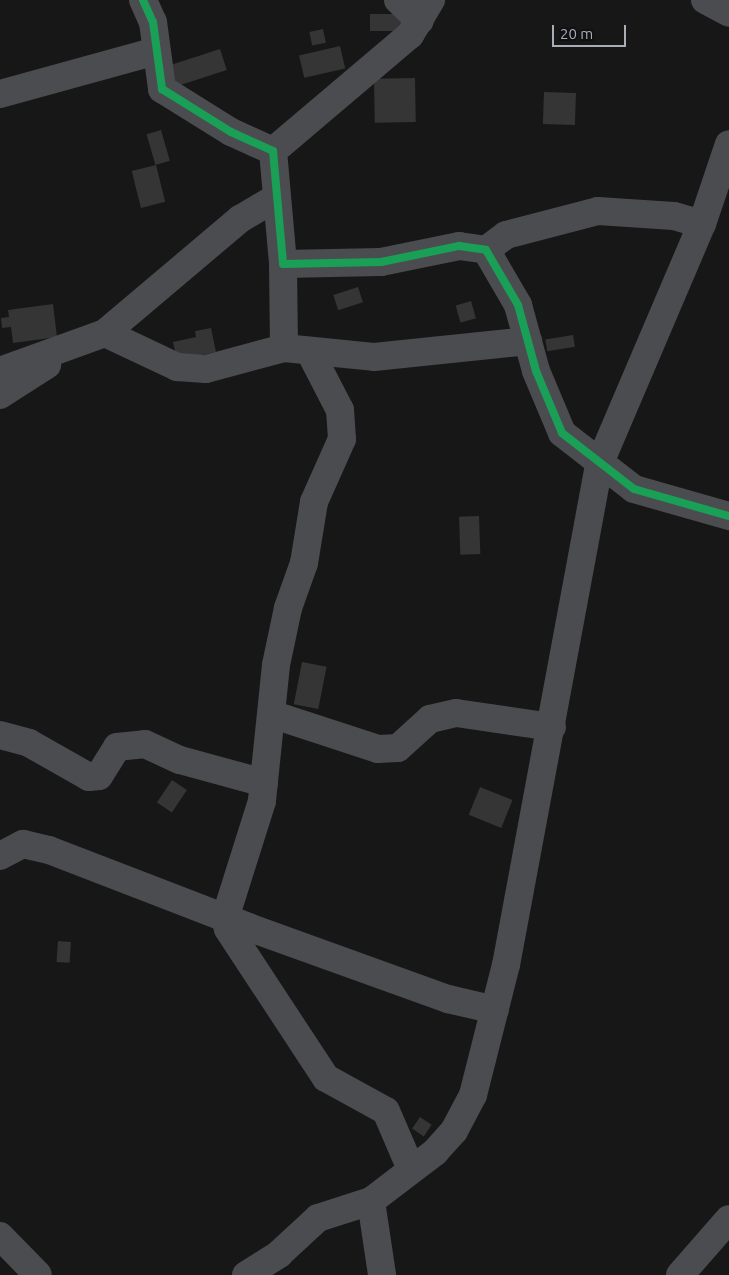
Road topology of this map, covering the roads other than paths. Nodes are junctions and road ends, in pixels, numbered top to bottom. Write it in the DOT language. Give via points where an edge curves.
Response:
graph roads {
  1 [pos="143,0"];
  2 [pos="398,0"];
  3 [pos="705,0"];
  4 [pos="425,10"];
  5 [pos="729,13"];
  6 [pos="156,51"];
  7 [pos="0,94"];
  8 [pos="729,144"];
  9 [pos="274,151"];
  10 [pos="278,198"];
  11 [pos="702,224"];
  12 [pos="486,250"];
  13 [pos="283,264"];
  14 [pos="105,333"];
  15 [pos="528,341"];
  16 [pos="66,348"];
  17 [pos="297,350"];
  18 [pos="0,371"];
  19 [pos="0,395"];
  20 [pos="599,465"];
  21 [pos="729,516"];
  22 [pos="274,715"];
  23 [pos="552,726"];
  24 [pos="0,735"];
  25 [pos="264,783"];
  26 [pos="0,828"];
  27 [pos="12,850"];
  28 [pos="225,918"];
  29 [pos="494,1010"];
  30 [pos="411,1169"];
  31 [pos="371,1201"];
  32 [pos="729,1220"];
  33 [pos="0,1236"];
  34 [pos="38,1275"];
  35 [pos="246,1275"];
  36 [pos="382,1275"];
  37 [pos="680,1275"];
  1 -- 6 [label="street" via="153,22"];
  2 -- 4 [label="street"];
  3 -- 5 [label="street"];
  4 -- 9 [label="street" via="387,55"];
  6 -- 7 [label="street"];
  6 -- 9 [label="street" via="162,89 170,98"];
  8 -- 11 [label="street"];
  9 -- 10 [label="street"];
  10 -- 13 [label="street"];
  10 -- 14 [label="street" via="240,219"];
  11 -- 12 [label="street" via="674,216 598,211 506,235"];
  11 -- 20 [label="street"];
  12 -- 13 [label="street" via="459,246 381,262"];
  12 -- 15 [label="street" via="518,305"];
  13 -- 17 [label="street"];
  14 -- 16 [label="street"];
  14 -- 17 [label="street" via="177,367 206,369"];
  15 -- 17 [label="street" via="374,357"];
  15 -- 20 [label="street" via="562,433"];
  16 -- 18 [label="street"];
  16 -- 19 [label="street" via="41,371"];
  17 -- 22 [label="street" via="340,410 342,439 314,502 304,563 288,608 276,665"];
  20 -- 21 [label="street" via="634,489"];
  20 -- 23 [label="street"];
  22 -- 23 [label="street" via="378,749 398,748 430,719 456,713"];
  22 -- 25 [label="street"];
  23 -- 29 [label="street"];
  24 -- 25 [label="street" via="29,743 89,778 99,776 117,747 145,744 180,760"];
  25 -- 28 [label="street"];
  26 -- 27 [label="street"];
  27 -- 28 [label="street" via="49,850"];
  28 -- 29 [label="street" via="448,998"];
  28 -- 30 [label="street" via="232,936 326,1078 386,1111"];
  29 -- 30 [label="street" via="473,1095 454,1131"];
  30 -- 31 [label="street"];
  31 -- 35 [label="street" via="318,1218 280,1254"];
  31 -- 36 [label="street"];
  32 -- 37 [label="street"];
  33 -- 34 [label="street"];
}
